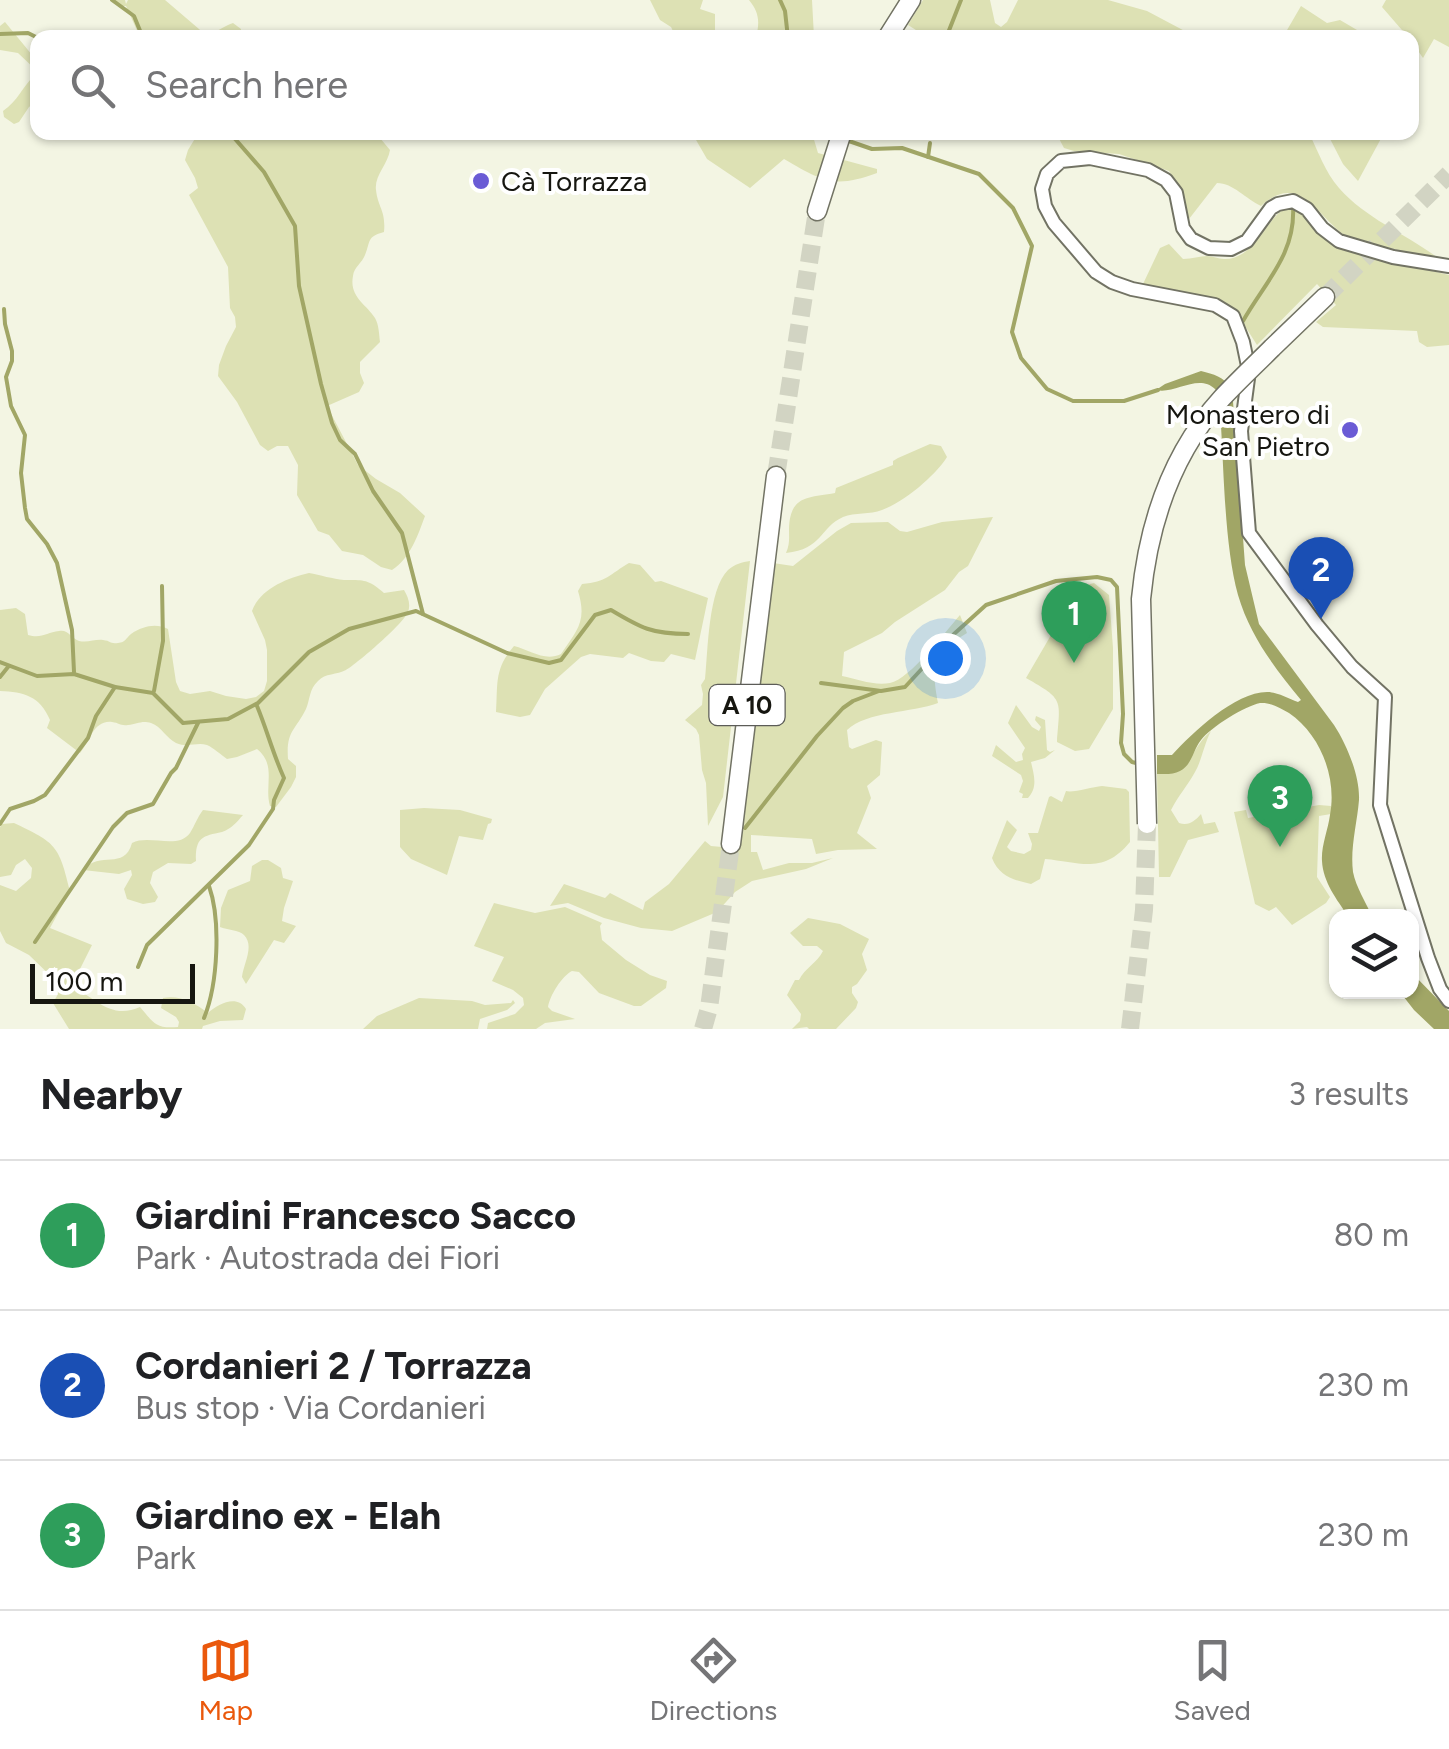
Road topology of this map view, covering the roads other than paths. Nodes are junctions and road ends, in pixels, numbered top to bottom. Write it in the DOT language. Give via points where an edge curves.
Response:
graph roads {
  1 [pos="911,0"];
  2 [pos="892,30"];
  3 [pos="839,140"];
  4 [pos="817,211"];
  5 [pos="1449,266"];
  6 [pos="1325,297"];
  7 [pos="776,476"];
  8 [pos="1147,824"];
  9 [pos="731,844"];
  10 [pos="1449,1001"];
  1 -- 2 [label="highway"];
  3 -- 4 [label="highway"];
  5 -- 10 [label="street" via="1339,242 1293,201 1271,208 1247,241 1231,250 1209,248 1183,228 1166,180 1090,158 1062,161 1042,189 1054,222 1096,272 1132,289 1215,305 1233,316 1249,371 1241,431 1249,533 1317,626 1385,697 1380,805 1428,958"];
  6 -- 8 [label="highway, bridge" via="1221,399 1162,497 1141,599"];
  7 -- 9 [label="highway, A 10"];
}
